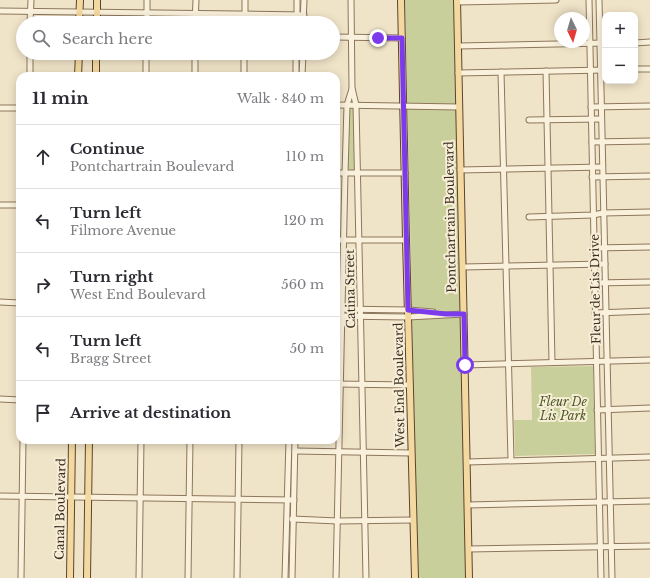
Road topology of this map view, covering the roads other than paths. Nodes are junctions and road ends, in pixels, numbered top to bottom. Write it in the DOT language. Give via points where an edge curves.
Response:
graph roads {
  1 [pos="31,0"];
  2 [pos="80,0"];
  3 [pos="97,0"];
  4 [pos="147,0"];
  5 [pos="196,0"];
  6 [pos="245,0"];
  7 [pos="297,0"];
  8 [pos="304,0"];
  9 [pos="351,0"];
  10 [pos="401,0"];
  11 [pos="556,0"];
  12 [pos="589,0"];
  13 [pos="598,0"];
  14 [pos="457,1"];
  15 [pos="0,11"];
  16 [pos="30,12"];
  17 [pos="97,12"];
  18 [pos="589,12"];
  19 [pos="80,13"];
  20 [pos="147,13"];
  21 [pos="195,13"];
  22 [pos="245,14"];
  23 [pos="297,15"];
  24 [pos="304,15"];
  25 [pos="30,16"];
  26 [pos="80,16"];
  27 [pos="97,16"];
  28 [pos="147,16"];
  29 [pos="340,37"];
  30 [pos="351,37"];
  31 [pos="402,38"];
  32 [pos="638,42"];
  33 [pos="650,42"];
  34 [pos="602,43"];
  35 [pos="590,44"];
  36 [pos="554,45"];
  37 [pos="458,46"];
  38 [pos="590,48"];
  39 [pos="30,60"];
  40 [pos="79,60"];
  41 [pos="96,60"];
  42 [pos="146,60"];
  43 [pos="195,60"];
  44 [pos="244,60"];
  45 [pos="296,60"];
  46 [pos="303,60"];
  47 [pos="638,69"];
  48 [pos="650,69"];
  49 [pos="590,70"];
  50 [pos="602,70"];
  51 [pos="546,71"];
  52 [pos="30,72"];
  53 [pos="78,72"];
  54 [pos="96,72"];
  55 [pos="146,72"];
  56 [pos="195,72"];
  57 [pos="244,72"];
  58 [pos="296,72"];
  59 [pos="302,72"];
  60 [pos="501,72"];
  61 [pos="458,73"];
  62 [pos="352,88"];
  63 [pos="340,105"];
  64 [pos="348,105"];
  65 [pos="356,105"];
  66 [pos="403,106"];
  67 [pos="650,106"];
  68 [pos="459,107"];
  69 [pos="591,107"];
  70 [pos="601,107"];
  71 [pos="0,108"];
  72 [pos="16,108"];
  73 [pos="591,119"];
  74 [pos="601,119"];
  75 [pos="529,120"];
  76 [pos="547,120"];
  77 [pos="650,140"];
  78 [pos="592,142"];
  79 [pos="601,142"];
  80 [pos="592,167"];
  81 [pos="602,167"];
  82 [pos="548,168"];
  83 [pos="460,170"];
  84 [pos="504,170"];
  85 [pos="340,173"];
  86 [pos="345,173"];
  87 [pos="358,173"];
  88 [pos="405,173"];
  89 [pos="650,176"];
  90 [pos="592,177"];
  91 [pos="602,177"];
  92 [pos="0,205"];
  93 [pos="16,205"];
  94 [pos="650,212"];
  95 [pos="604,213"];
  96 [pos="593,215"];
  97 [pos="529,217"];
  98 [pos="550,217"];
  99 [pos="340,240"];
  100 [pos="344,240"];
  101 [pos="359,240"];
  102 [pos="406,240"];
  103 [pos="650,247"];
  104 [pos="594,248"];
  105 [pos="604,248"];
  106 [pos="594,264"];
  107 [pos="605,264"];
  108 [pos="551,265"];
  109 [pos="506,266"];
  110 [pos="463,267"];
  111 [pos="650,282"];
  112 [pos="595,283"];
  113 [pos="605,283"];
  114 [pos="0,302"];
  115 [pos="16,303"];
  116 [pos="342,309"];
  117 [pos="360,309"];
  118 [pos="408,310"];
  119 [pos="650,311"];
  120 [pos="606,312"];
  121 [pos="595,313"];
  122 [pos="446,314"];
  123 [pos="464,314"];
  124 [pos="342,316"];
  125 [pos="360,316"];
  126 [pos="408,317"];
  127 [pos="650,360"];
  128 [pos="340,361"];
  129 [pos="596,361"];
  130 [pos="607,361"];
  131 [pos="552,362"];
  132 [pos="509,364"];
  133 [pos="465,365"];
  134 [pos="340,384"];
  135 [pos="362,385"];
  136 [pos="410,385"];
  137 [pos="0,399"];
  138 [pos="16,400"];
  139 [pos="650,408"];
  140 [pos="608,409"];
  141 [pos="597,410"];
  142 [pos="24,444"];
  143 [pos="72,444"];
  144 [pos="90,444"];
  145 [pos="141,444"];
  146 [pos="190,444"];
  147 [pos="239,444"];
  148 [pos="289,444"];
  149 [pos="295,444"];
  150 [pos="340,444"];
  151 [pos="295,451"];
  152 [pos="340,452"];
  153 [pos="364,453"];
  154 [pos="411,453"];
  155 [pos="650,457"];
  156 [pos="598,458"];
  157 [pos="609,458"];
  158 [pos="511,460"];
  159 [pos="467,462"];
  160 [pos="0,496"];
  161 [pos="23,496"];
  162 [pos="71,497"];
  163 [pos="88,497"];
  164 [pos="140,498"];
  165 [pos="190,499"];
  166 [pos="239,500"];
  167 [pos="287,500"];
  168 [pos="294,500"];
  169 [pos="650,501"];
  170 [pos="599,502"];
  171 [pos="610,502"];
  172 [pos="468,505"];
  173 [pos="286,519"];
  174 [pos="293,519"];
  175 [pos="413,520"];
  176 [pos="338,521"];
  177 [pos="364,521"];
  178 [pos="611,546"];
  179 [pos="650,546"];
  180 [pos="600,547"];
  181 [pos="469,549"];
  182 [pos="21,578"];
  183 [pos="70,578"];
  184 [pos="87,578"];
  185 [pos="139,578"];
  186 [pos="188,578"];
  187 [pos="237,578"];
  188 [pos="285,578"];
  189 [pos="292,578"];
  190 [pos="336,578"];
  191 [pos="366,578"];
  192 [pos="415,578"];
  193 [pos="469,578"];
  194 [pos="601,578"];
  195 [pos="612,578"];
  1 -- 16 [label="street"];
  2 -- 19 [label="main road"];
  3 -- 17 [label="main road"];
  4 -- 20 [label="street"];
  5 -- 21 [label="street"];
  6 -- 22 [label="street"];
  7 -- 23 [label="street"];
  8 -- 24 [label="street"];
  9 -- 30 [label="street, Catina Street"];
  10 -- 31 [label="main road, West End Boulevard"];
  11 -- 14 [label="street"];
  12 -- 18 [label="street, Fleur de Lis Drive"];
  13 -- 34 [label="street, Fleur de Lis Drive"];
  14 -- 37 [label="main road, Pontchartrain Boulevard"];
  15 -- 16 [label="street"];
  16 -- 19 [label="street"];
  16 -- 25 [label="street"];
  17 -- 19 [label="street"];
  17 -- 20 [label="street"];
  17 -- 27 [label="main road"];
  19 -- 26 [label="main road"];
  20 -- 21 [label="street"];
  20 -- 28 [label="street"];
  21 -- 22 [label="street"];
  22 -- 23 [label="street"];
  23 -- 24 [label="street"];
  29 -- 30 [label="street"];
  30 -- 31 [label="street"];
  30 -- 62 [label="street, Catina Street"];
  31 -- 66 [label="main road, West End Boulevard"];
  32 -- 33 [label="street"];
  34 -- 35 [label="street"];
  36 -- 37 [label="street"];
  37 -- 61 [label="main road, Pontchartrain Boulevard"];
  38 -- 49 [label="street, Fleur de Lis Drive"];
  39 -- 52 [label="street"];
  40 -- 53 [label="main road"];
  41 -- 54 [label="main road"];
  42 -- 55 [label="street"];
  43 -- 56 [label="street"];
  44 -- 57 [label="street"];
  45 -- 58 [label="street"];
  46 -- 59 [label="street"];
  47 -- 48 [label="street"];
  49 -- 50 [label="street"];
  49 -- 51 [label="street"];
  49 -- 69 [label="street, Fleur de Lis Drive"];
  50 -- 70 [label="street, Fleur de Lis Drive"];
  51 -- 60 [label="street"];
  51 -- 76 [label="street"];
  60 -- 61 [label="street"];
  60 -- 84 [label="street"];
  61 -- 68 [label="main road, Pontchartrain Boulevard"];
  62 -- 64 [label="street"];
  62 -- 65 [label="street, Catina Street"];
  63 -- 64 [label="street"];
  64 -- 65 [label="street"];
  64 -- 86 [label="street"];
  65 -- 66 [label="street"];
  65 -- 87 [label="street, Catina Street"];
  66 -- 68 [label="street"];
  66 -- 88 [label="main road, West End Boulevard"];
  67 -- 70 [label="street"];
  68 -- 83 [label="main road, Pontchartrain Boulevard"];
  69 -- 70 [label="street"];
  69 -- 73 [label="street, Fleur de Lis Drive"];
  70 -- 74 [label="street, Fleur de Lis Drive"];
  71 -- 72 [label="street"];
  73 -- 74 [label="street"];
  73 -- 76 [label="street"];
  73 -- 78 [label="street, Fleur de Lis Drive"];
  74 -- 79 [label="street, Fleur de Lis Drive"];
  75 -- 76 [label="street"];
  76 -- 82 [label="street"];
  77 -- 79 [label="street"];
  78 -- 79 [label="street"];
  78 -- 80 [label="street, Fleur de Lis Drive"];
  79 -- 81 [label="street, Fleur de Lis Drive"];
  80 -- 81 [label="street"];
  80 -- 82 [label="street"];
  80 -- 90 [label="street, Fleur de Lis Drive"];
  81 -- 91 [label="street, Fleur de Lis Drive"];
  82 -- 84 [label="street"];
  82 -- 98 [label="street"];
  83 -- 84 [label="street"];
  83 -- 110 [label="main road, Pontchartrain Boulevard"];
  84 -- 109 [label="street"];
  85 -- 86 [label="street"];
  86 -- 87 [label="street"];
  86 -- 100 [label="street"];
  87 -- 88 [label="street"];
  87 -- 101 [label="street, Catina Street"];
  88 -- 102 [label="main road, West End Boulevard"];
  89 -- 91 [label="street"];
  90 -- 91 [label="street"];
  90 -- 96 [label="street, Fleur de Lis Drive"];
  91 -- 95 [label="street, Fleur de Lis Drive"];
  92 -- 93 [label="street"];
  94 -- 95 [label="street"];
  95 -- 96 [label="street"];
  95 -- 105 [label="street, Fleur de Lis Drive"];
  96 -- 98 [label="street"];
  96 -- 104 [label="street, Fleur de Lis Drive"];
  97 -- 98 [label="street"];
  98 -- 108 [label="street"];
  99 -- 100 [label="street"];
  100 -- 101 [label="street"];
  100 -- 116 [label="street"];
  101 -- 102 [label="street"];
  101 -- 117 [label="street, Catina Street"];
  102 -- 118 [label="main road, West End Boulevard"];
  103 -- 105 [label="street"];
  104 -- 105 [label="street"];
  104 -- 106 [label="street, Fleur de Lis Drive"];
  105 -- 107 [label="street, Fleur de Lis Drive"];
  106 -- 107 [label="street"];
  106 -- 108 [label="street"];
  106 -- 112 [label="street, Fleur de Lis Drive"];
  107 -- 113 [label="street, Fleur de Lis Drive"];
  108 -- 109 [label="street"];
  108 -- 131 [label="street"];
  109 -- 110 [label="street"];
  109 -- 132 [label="street"];
  110 -- 123 [label="main road, Pontchartrain Boulevard"];
  111 -- 113 [label="street"];
  112 -- 113 [label="street"];
  112 -- 121 [label="street, Fleur de Lis Drive"];
  113 -- 120 [label="street, Fleur de Lis Drive"];
  114 -- 115 [label="street"];
  116 -- 117 [label="street"];
  116 -- 124 [label="street"];
  117 -- 118 [label="street"];
  117 -- 125 [label="street, Catina Street"];
  118 -- 122 [label="street"];
  118 -- 126 [label="main road, West End Boulevard"];
  119 -- 120 [label="street"];
  120 -- 121 [label="street"];
  120 -- 130 [label="street, Fleur de Lis Drive"];
  121 -- 129 [label="street, Fleur de Lis Drive"];
  122 -- 123 [label="street"];
  122 -- 126 [label="street"];
  123 -- 133 [label="main road, Pontchartrain Boulevard"];
  124 -- 125 [label="street"];
  124 -- 128 [label="street"];
  125 -- 126 [label="street"];
  125 -- 135 [label="street, Catina Street"];
  126 -- 136 [label="main road, West End Boulevard"];
  127 -- 130 [label="street"];
  129 -- 130 [label="street"];
  129 -- 131 [label="street"];
  129 -- 141 [label="street, Fleur de Lis Drive"];
  130 -- 140 [label="street, Fleur de Lis Drive"];
  131 -- 132 [label="street"];
  132 -- 133 [label="street"];
  132 -- 158 [label="street"];
  133 -- 159 [label="main road, Pontchartrain Boulevard"];
  134 -- 135 [label="street"];
  135 -- 136 [label="street"];
  135 -- 153 [label="street, Catina Street"];
  136 -- 154 [label="main road, West End Boulevard"];
  137 -- 138 [label="street"];
  139 -- 140 [label="street"];
  140 -- 141 [label="street"];
  140 -- 157 [label="street, Fleur de Lis Drive"];
  141 -- 156 [label="street, Fleur de Lis Drive"];
  142 -- 161 [label="street"];
  143 -- 162 [label="main road, Canal Boulevard"];
  144 -- 163 [label="main road"];
  145 -- 164 [label="street"];
  146 -- 165 [label="street"];
  147 -- 166 [label="street"];
  148 -- 167 [label="street"];
  149 -- 151 [label="street"];
  150 -- 152 [label="street"];
  151 -- 152 [label="street"];
  151 -- 168 [label="street"];
  152 -- 153 [label="street"];
  152 -- 176 [label="street"];
  153 -- 154 [label="street"];
  153 -- 177 [label="street, Catina Street"];
  154 -- 175 [label="main road, West End Boulevard"];
  155 -- 157 [label="street"];
  156 -- 157 [label="street"];
  156 -- 158 [label="street"];
  156 -- 170 [label="street, Fleur de Lis Drive"];
  157 -- 171 [label="street, Fleur de Lis Drive"];
  158 -- 159 [label="street"];
  159 -- 172 [label="main road, Pontchartrain Boulevard"];
  160 -- 161 [label="street"];
  161 -- 162 [label="street"];
  161 -- 182 [label="street"];
  162 -- 163 [label="street"];
  162 -- 183 [label="main road, Canal Boulevard"];
  163 -- 164 [label="street"];
  163 -- 184 [label="main road"];
  164 -- 165 [label="street"];
  164 -- 185 [label="street"];
  165 -- 166 [label="street"];
  165 -- 186 [label="street"];
  166 -- 167 [label="street"];
  166 -- 187 [label="street"];
  167 -- 168 [label="street"];
  167 -- 173 [label="street"];
  168 -- 174 [label="street"];
  169 -- 171 [label="street"];
  170 -- 171 [label="street"];
  170 -- 172 [label="street"];
  170 -- 180 [label="street, Fleur de Lis Drive"];
  171 -- 178 [label="street, Fleur de Lis Drive"];
  172 -- 181 [label="main road, Pontchartrain Boulevard"];
  173 -- 174 [label="street"];
  173 -- 188 [label="street"];
  174 -- 176 [label="street"];
  174 -- 189 [label="street"];
  175 -- 177 [label="street"];
  175 -- 192 [label="main road, West End Boulevard"];
  176 -- 177 [label="street"];
  176 -- 190 [label="street"];
  177 -- 191 [label="street, Catina Street"];
  178 -- 179 [label="street"];
  178 -- 180 [label="street"];
  178 -- 195 [label="street, Fleur de Lis Drive"];
  180 -- 181 [label="street"];
  180 -- 194 [label="street, Fleur de Lis Drive"];
  181 -- 193 [label="main road, Pontchartrain Boulevard"];
}
